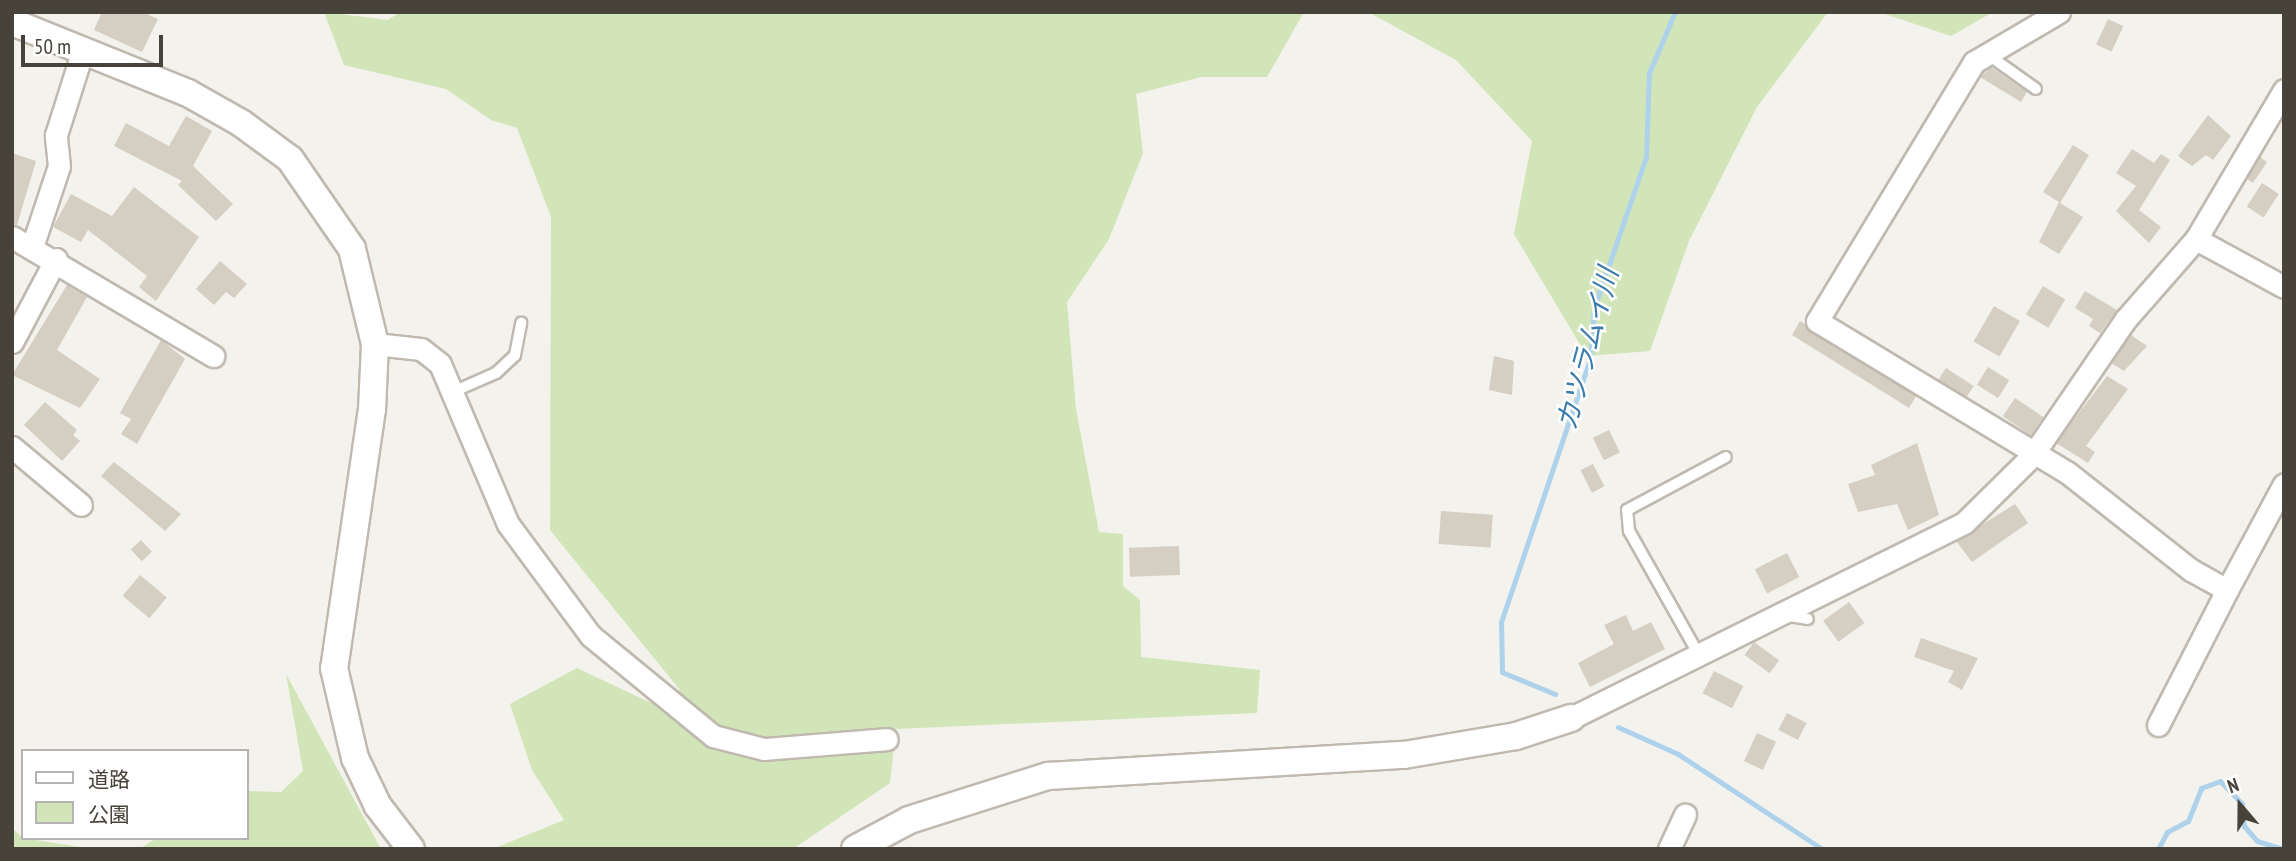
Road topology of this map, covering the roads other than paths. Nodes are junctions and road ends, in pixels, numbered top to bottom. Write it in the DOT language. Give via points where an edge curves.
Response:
graph roads {
  1 [pos="2059,12"];
  2 [pos="12,22"];
  3 [pos="83,50"];
  4 [pos="1987,54"];
  5 [pos="2036,89"];
  6 [pos="2284,90"];
  7 [pos="12,237"];
  8 [pos="2196,239"];
  9 [pos="32,247"];
  10 [pos="56,258"];
  11 [pos="2284,287"];
  12 [pos="521,323"];
  13 [pos="12,342"];
  14 [pos="375,344"];
  15 [pos="213,356"];
  16 [pos="455,391"];
  17 [pos="12,447"];
  18 [pos="2032,456"];
  19 [pos="1726,457"];
  20 [pos="2284,484"];
  21 [pos="80,505"];
  22 [pos="2227,590"];
  23 [pos="1780,615"];
  24 [pos="1808,619"];
  25 [pos="1699,655"];
  26 [pos="1571,718"];
  27 [pos="2158,725"];
  28 [pos="887,739"];
  29 [pos="1685,814"];
  30 [pos="411,849"];
  31 [pos="855,849"];
  32 [pos="1669,849"];
  1 -- 4 [label="street"];
  2 -- 3 [label="street"];
  3 -- 9 [label="street" via="56,135 59,166"];
  3 -- 14 [label="street" via="188,93 290,159 352,249"];
  4 -- 5 [label="lane"];
  4 -- 18 [label="street" via="1974,62 1817,321 1915,376"];
  6 -- 8 [label="street"];
  7 -- 9 [label="street"];
  8 -- 11 [label="street"];
  8 -- 18 [label="street" via="2125,320"];
  9 -- 10 [label="street"];
  10 -- 13 [label="street"];
  10 -- 15 [label="street"];
  12 -- 16 [label="lane" via="515,355 496,373"];
  14 -- 16 [label="street" via="421,349 440,364"];
  14 -- 30 [label="street" via="372,409 334,668 355,758 378,806"];
  16 -- 28 [label="street" via="508,524 591,636 713,736 764,749"];
  17 -- 21 [label="street"];
  18 -- 22 [label="street" via="2068,473 2191,570"];
  18 -- 23 [label="street" via="1964,523"];
  19 -- 25 [label="lane" via="1627,510 1629,531"];
  20 -- 22 [label="street"];
  22 -- 27 [label="street"];
  23 -- 24 [label="lane"];
  23 -- 25 [label="street"];
  25 -- 26 [label="street"];
  26 -- 31 [label="street" via="1516,736 1418,753 1048,776 909,820"];
  29 -- 32 [label="street"];
}
